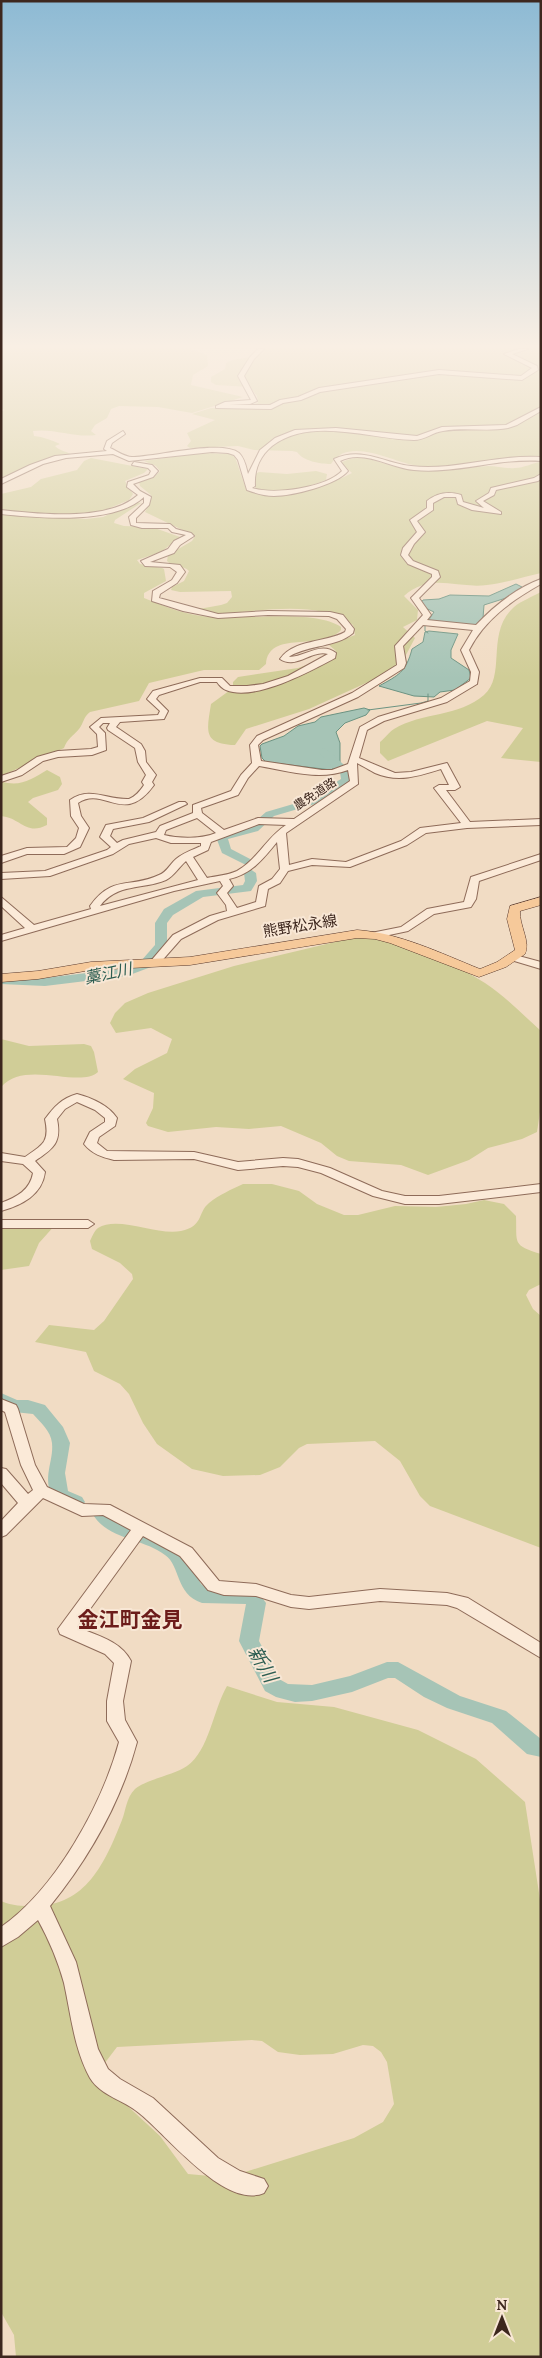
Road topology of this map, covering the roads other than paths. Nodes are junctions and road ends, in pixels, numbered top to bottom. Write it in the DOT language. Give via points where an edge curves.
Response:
graph roads {
  1 [pos="58,459"];
  2 [pos="129,459"];
  3 [pos="240,459"];
  4 [pos="258,459"];
  5 [pos="339,459"];
  6 [pos="375,459"];
  7 [pos="513,459"];
  8 [pos="541,476"];
  9 [pos="1,482"];
  10 [pos="260,492"];
  11 [pos="143,494"];
  12 [pos="1,512"];
  13 [pos="541,581"];
  14 [pos="420,622"];
  15 [pos="479,628"];
  16 [pos="118,719"];
  17 [pos="257,763"];
  18 [pos="348,766"];
  19 [pos="1,779"];
  20 [pos="182,804"];
  21 [pos="134,812"];
  22 [pos="198,814"];
  23 [pos="146,820"];
  24 [pos="294,822"];
  25 [pos="541,822"];
  26 [pos="468,825"];
  27 [pos="161,831"];
  28 [pos="281,832"];
  29 [pos="221,833"];
  30 [pos="207,840"];
  31 [pos="117,848"];
  32 [pos="188,857"];
  33 [pos="541,857"];
  34 [pos="1,860"];
  35 [pos="285,869"];
  36 [pos="1,876"];
  37 [pos="205,882"];
  38 [pos="224,886"];
  39 [pos="1,900"];
  40 [pos="541,900"];
  41 [pos="96,910"];
  42 [pos="232,912"];
  43 [pos="32,929"];
  44 [pos="375,935"];
  45 [pos="1,938"];
  46 [pos="514,958"];
  47 [pos="149,962"];
  48 [pos="541,966"];
  49 [pos="1,978"];
  50 [pos="1,1157"];
  51 [pos="27,1161"];
  52 [pos="541,1188"];
  53 [pos="1,1207"];
  54 [pos="1,1224"];
  55 [pos="88,1224"];
  56 [pos="1,1404"];
  57 [pos="1,1473"];
  58 [pos="41,1491"];
  59 [pos="27,1502"];
  60 [pos="1,1531"];
  61 [pos="137,1532"];
  62 [pos="541,1651"];
  63 [pos="40,1906"];
  64 [pos="1,1938"];
  65 [pos="257,2186"];
  1 -- 9 [label="street" via="28,468"];
  2 -- 11 [label="street" via="155,471 151,476 130,483 129,486"];
  3 -- 10 [label="street" via="247,487"];
  4 -- 10 [label="street" via="251,475 252,486"];
  5 -- 10 [label="street" via="336,460 345,473 338,478 284,493"];
  6 -- 7 [label="street" via="416,469 461,467"];
  8 -- 14 [label="street" via="536,480 493,489 492,494 480,501 499,513 472,508 460,503 459,496 452,494 433,499 429,502 431,509 413,520 421,532 406,548 406,560 435,573 436,577 415,598 427,615"];
  11 -- 12 [label="street" via="138,500 86,516"];
  11 -- 16 [label="street" via="148,497 147,504 132,517 133,524 170,526 174,531 190,536 171,551 145,562 177,567 181,572 176,581 156,593 155,599 186,610 218,616 330,614 340,617 350,629 337,640 285,655 284,659 296,661 322,650 332,652 328,659 291,678 247,689 228,688 214,680 200,680 152,696 164,711 161,718"];
  13 -- 15 [label="street, 農免道路" via="502,603"];
  14 -- 15 [label="street"];
  14 -- 17 [label="street" via="399,646 402,663 396,670 337,703 260,738 254,745"];
  15 -- 18 [label="street, 農免道路" via="465,650 475,672 474,682 444,700 370,724 363,730"];
  16 -- 19 [label="street" via="95,724 101,733 103,748 40,759 19,773"];
  16 -- 34 [label="street" via="112,728 138,746 142,762 151,775 147,782 149,785 138,798 128,802 91,795 72,802 84,828 82,840 75,847 44,853 33,850"];
  17 -- 18 [label="street" via="322,773 333,773"];
  17 -- 22 [label="street" via="235,793 196,807"];
  18 -- 24 [label="street, 農免道路" via="354,782"];
  18 -- 26 [label="street" via="364,761 376,771 394,776 419,774 444,765 456,786 439,788"];
  20 -- 23 [label="street"];
  21 -- 23 [label="street"];
  22 -- 27 [label="street"];
  22 -- 29 [label="street"];
  23 -- 27 [label="street"];
  23 -- 31 [label="street" via="109,827 105,837"];
  24 -- 28 [label="street, 農免道路"];
  24 -- 29 [label="street" via="266,820"];
  25 -- 26 [label="street"];
  26 -- 35 [label="street" via="423,830 404,843 347,865 312,862"];
  27 -- 30 [label="street" via="160,837 171,840"];
  27 -- 31 [label="street"];
  28 -- 35 [label="street"];
  28 -- 38 [label="street, 農免道路" via="252,865"];
  29 -- 30 [label="street"];
  30 -- 32 [label="street" via="205,848"];
  31 -- 36 [label="street" via="46,874"];
  32 -- 37 [label="street"];
  32 -- 41 [label="street" via="165,877 127,887 114,886 102,895"];
  33 -- 44 [label="street" via="474,879 473,896 467,905 431,911 404,929"];
  35 -- 42 [label="street" via="276,881 263,888 262,904"];
  37 -- 38 [label="street, 農免道路"];
  37 -- 41 [label="street, 農免道路"];
  38 -- 42 [label="street" via="222,893"];
  39 -- 43 [label="street"];
  40 -- 46 [label="main road" via="514,909 512,914 521,941 520,951"];
  41 -- 43 [label="street, 農免道路"];
  42 -- 47 [label="street" via="178,937"];
  43 -- 45 [label="street, 農免道路"];
  44 -- 46 [label="main road, 熊野松永線" via="435,954 479,973"];
  44 -- 47 [label="main road, 熊野松永線" via="331,937 190,961"];
  46 -- 48 [label="street"];
  47 -- 49 [label="main road, 熊野松永線"];
  50 -- 51 [label="street"];
  51 -- 52 [label="street" via="53,1141 51,1120 62,1106 77,1098 108,1112 112,1119 94,1135 90,1144 103,1154 192,1155 235,1166 297,1162 381,1195 405,1200 445,1200"];
  51 -- 53 [label="street" via="39,1172 39,1180 27,1195"];
  54 -- 55 [label="street"];
  56 -- 58 [label="street" via="11,1409 28,1465"];
  57 -- 59 [label="street"];
  58 -- 59 [label="street"];
  58 -- 61 [label="street" via="82,1510 105,1509"];
  59 -- 60 [label="street"];
  61 -- 62 [label="street" via="186,1552 214,1586 224,1590 256,1590 309,1603 380,1596 447,1599 462,1603"];
  61 -- 63 [label="street" via="66,1629 111,1649 123,1661 115,1701 116,1721 128,1742 125,1756 103,1807"];
  63 -- 64 [label="street"];
  63 -- 65 [label="street" via="56,1932 98,2071 112,2086 145,2104 219,2171 236,2181"];
}
